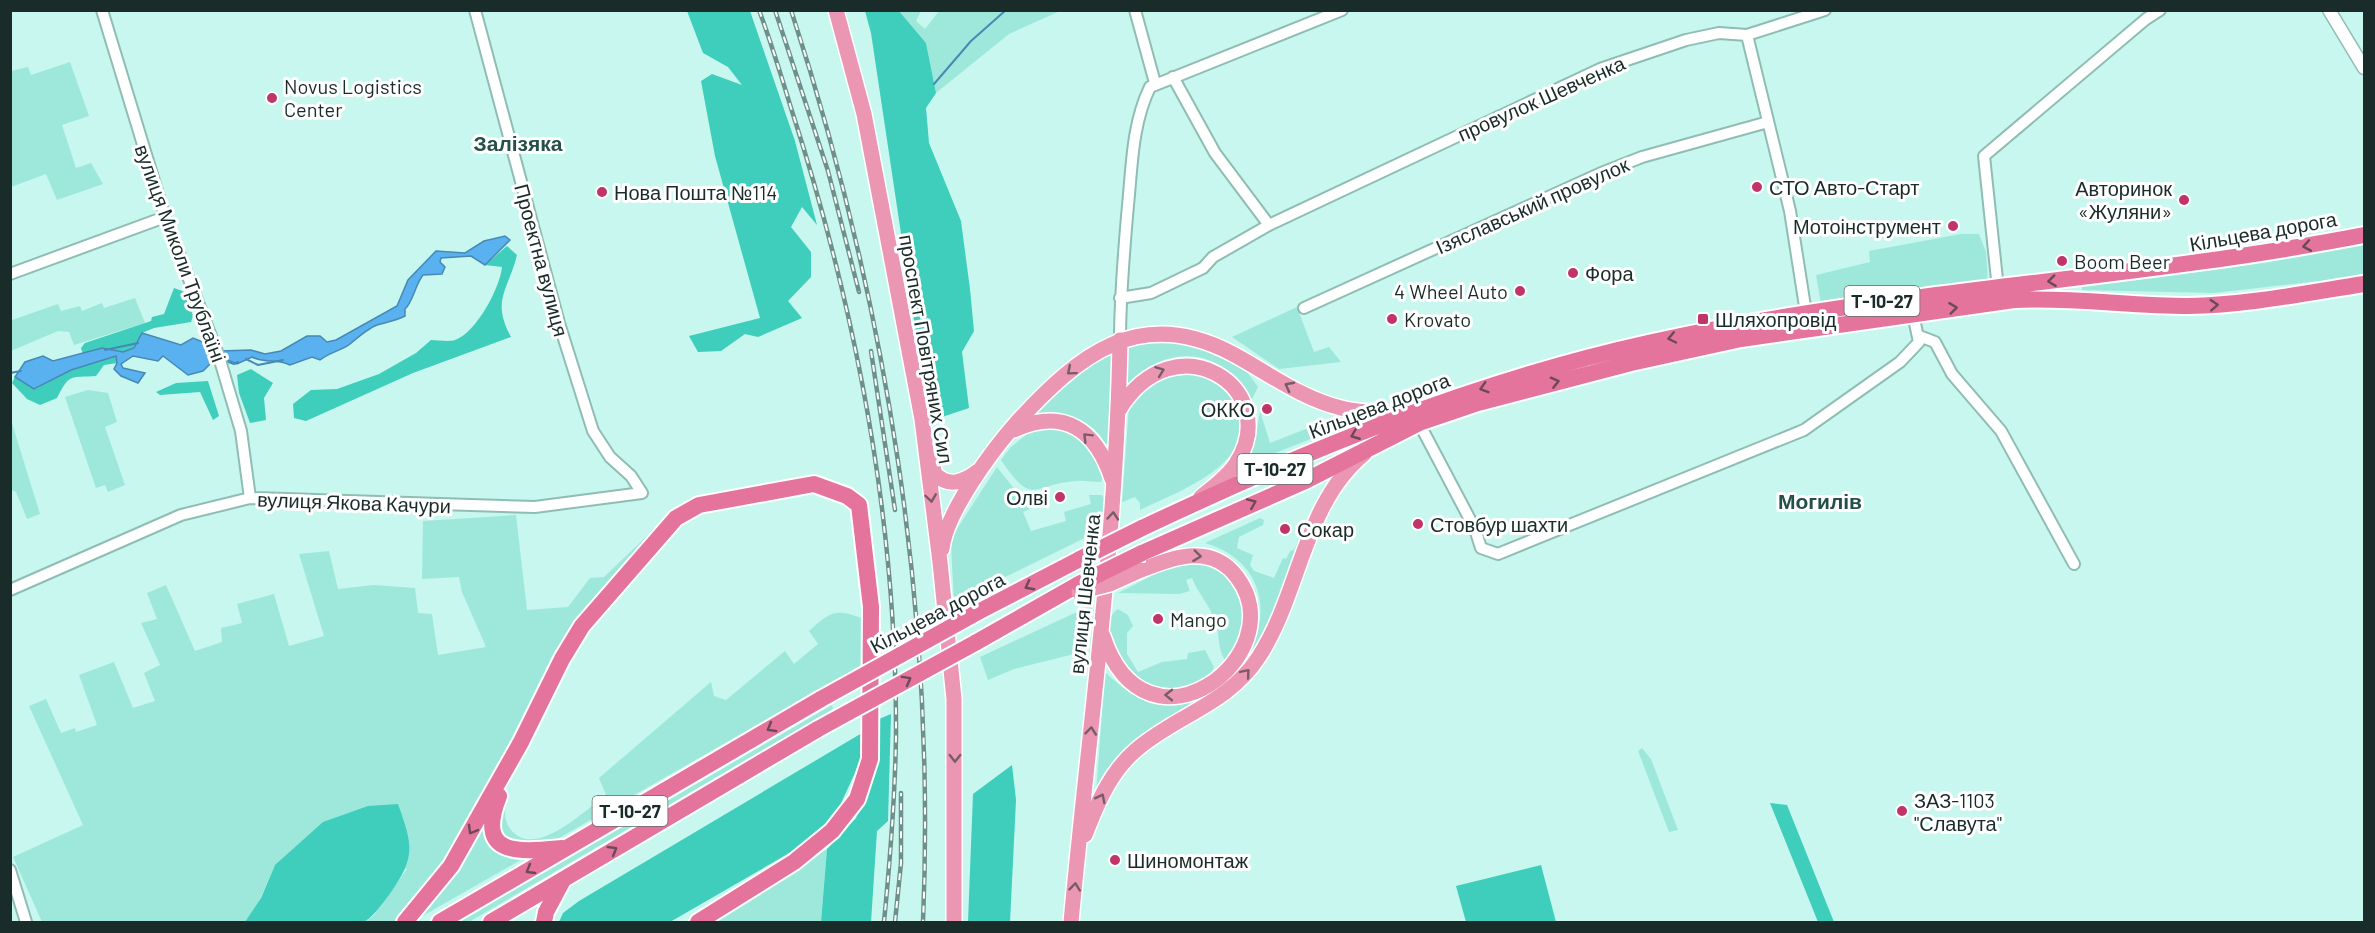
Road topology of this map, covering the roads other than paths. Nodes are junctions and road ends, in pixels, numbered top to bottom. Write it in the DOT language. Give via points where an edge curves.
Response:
graph roads {
  1 [pos="102,10"];
  2 [pos="475,10"];
  3 [pos="836,10"];
  4 [pos="1135,10"];
  5 [pos="1342,10"];
  6 [pos="1824,10"];
  7 [pos="2160,10"];
  8 [pos="2329,10"];
  9 [pos="1747,35"];
  10 [pos="2364,68"];
  11 [pos="1173,77"];
  12 [pos="1155,83"];
  13 [pos="1768,122"];
  14 [pos="165,217"];
  15 [pos="1269,225"];
  16 [pos="2364,234"];
  17 [pos="10,274"];
  18 [pos="2364,284"];
  19 [pos="1998,289"];
  20 [pos="1120,298"];
  21 [pos="1304,308"];
  22 [pos="1806,313"];
  23 [pos="1913,314"];
  24 [pos="1918,336"];
  25 [pos="1120,340"];
  26 [pos="1119,410"];
  27 [pos="1414,418"];
  28 [pos="922,419"];
  29 [pos="1007,433"];
  30 [pos="1381,440"];
  31 [pos="979,471"];
  32 [pos="1115,487"];
  33 [pos="642,493"];
  34 [pos="250,498"];
  35 [pos="1186,508"];
  36 [pos="940,562"];
  37 [pos="1142,562"];
  38 [pos="2074,564"];
  39 [pos="10,590"];
  40 [pos="1101,631"];
  41 [pos="521,742"];
  42 [pos="569,847"];
  43 [pos="1078,852"];
  44 [pos="10,870"];
  45 [pos="564,879"];
  46 [pos="26,922"];
  47 [pos="405,922"];
  48 [pos="440,922"];
  49 [pos="491,922"];
  50 [pos="544,922"];
  51 [pos="698,922"];
  52 [pos="954,922"];
  53 [pos="1071,922"];
  1 -- 14 [label="street, вулиця Миколи Трублаїні"];
  2 -- 33 [label="street, Проектна вулиця" via="559,323 593,431 609,457 631,476"];
  3 -- 28 [label="main road, проспект Повітряних Сил" via="864,114"];
  4 -- 12 [label="street"];
  5 -- 11 [label="street"];
  6 -- 9 [label="street, провулок Шевченка"];
  7 -- 19 [label="street" via="1984,156"];
  8 -- 10 [label="street"];
  9 -- 13 [label="street"];
  9 -- 15 [label="street, провулок Шевченка" via="1719,33 1697,38 1600,69"];
  11 -- 12 [label="street"];
  11 -- 15 [label="street" via="1215,153"];
  12 -- 20 [label="street, вулиця Шевченка" via="1143,101 1133,149"];
  13 -- 21 [label="street, Ізяславський провулок" via="1642,157 1599,174"];
  13 -- 22 [label="street" via="1790,211"];
  14 -- 17 [label="street"];
  14 -- 34 [label="street, вулиця Миколи Трублаїні" via="220,361 241,430"];
  15 -- 20 [label="street, провулок Шевченка" via="1213,257 1203,268 1150,293"];
  16 -- 19 [label="highway, Кільцева дорога / Т-10-27, one-way" via="2183,266"];
  23 -- 18 [label="highway, Кільцева дорога / Т-10-27, one-way" via="2047,298 2155,305 2236,304"];
  19 -- 22 [label="highway, Кільцева дорога / Т-10-27" via="1893,299"];
  20 -- 25 [label="street, вулиця Шевченка"];
  22 -- 27 [label="highway, Кільцева дорога / Т-10-27, one-way" via="1646,343 1552,367"];
  23 -- 24 [label="street"];
  27 -- 23 [label="highway, Кільцева дорога / Т-10-27, one-way" via="1741,339"];
  24 -- 27 [label="street" via="1919,342 1899,362 1804,430 1498,554 1481,548"];
  24 -- 38 [label="street" via="1935,342 1952,374 2001,431"];
  25 -- 26 [label="main road, вулиця Шевченка"];
  27 -- 25 [label="main road, one-way" via="1326,404 1204,341 1162,336"];
  25 -- 29 [label="main road, one-way" via="1076,366"];
  26 -- 32 [label="main road, вулиця Шевченка"];
  26 -- 35 [label="main road, one-way" via="1139,383 1156,371 1173,367 1209,369 1235,390 1249,422 1244,450 1222,479"];
  27 -- 30 [label="highway, Кільцева дорога / Т-10-27"];
  27 -- 35 [label="highway, Кільцева дорога / Т-10-27, one-way"];
  28 -- 31 [label="main road" via="939,477 955,483"];
  28 -- 36 [label="main road, проспект Повітряних Сил, one-way"];
  29 -- 31 [label="main road"];
  32 -- 29 [label="main road, one-way" via="1092,440 1076,427 1038,421"];
  37 -- 30 [label="highway, Кільцева дорога / Т-10-27, one-way"];
  43 -- 30 [label="main road, one-way" via="1104,792 1127,759 1149,740 1220,698 1258,658 1330,496 1355,461"];
  31 -- 36 [label="main road" via="943,536"];
  40 -- 32 [label="main road, вулиця Шевченка, one-way"];
  33 -- 34 [label="street, вулиця Якова Качури" via="535,507"];
  34 -- 39 [label="street, вулиця Якова Качури" via="181,515"];
  35 -- 42 [label="highway, Кільцева дорога / Т-10-27, one-way, bridge" via="978,612"];
  36 -- 52 [label="main road, проспект Повітряних Сил, one-way" via="954,699"];
  37 -- 40 [label="main road, one-way" via="1188,554 1212,559 1234,573 1243,585 1252,612 1250,630 1238,657 1216,681 1197,691 1177,696 1156,695 1137,689 1121,674"];
  45 -- 37 [label="highway, Кільцева дорога / Т-10-27, one-way, bridge" via="818,729 1062,593"];
  43 -- 40 [label="main road, вулиця Шевченка, one-way"];
  41 -- 42 [label="highway" via="492,815 494,835 509,850"];
  41 -- 47 [label="highway, one-way" via="451,866"];
  41 -- 51 [label="highway" via="582,626 684,512 699,505 814,484 860,505 872,597 870,759 857,799 832,831 794,862"];
  42 -- 48 [label="highway, Кільцева дорога / Т-10-27, one-way"];
  53 -- 43 [label="main road, вулиця Шевченка, one-way"];
  44 -- 46 [label="street"];
  45 -- 49 [label="highway, Т-10-27"];
  45 -- 50 [label="highway"];
}
